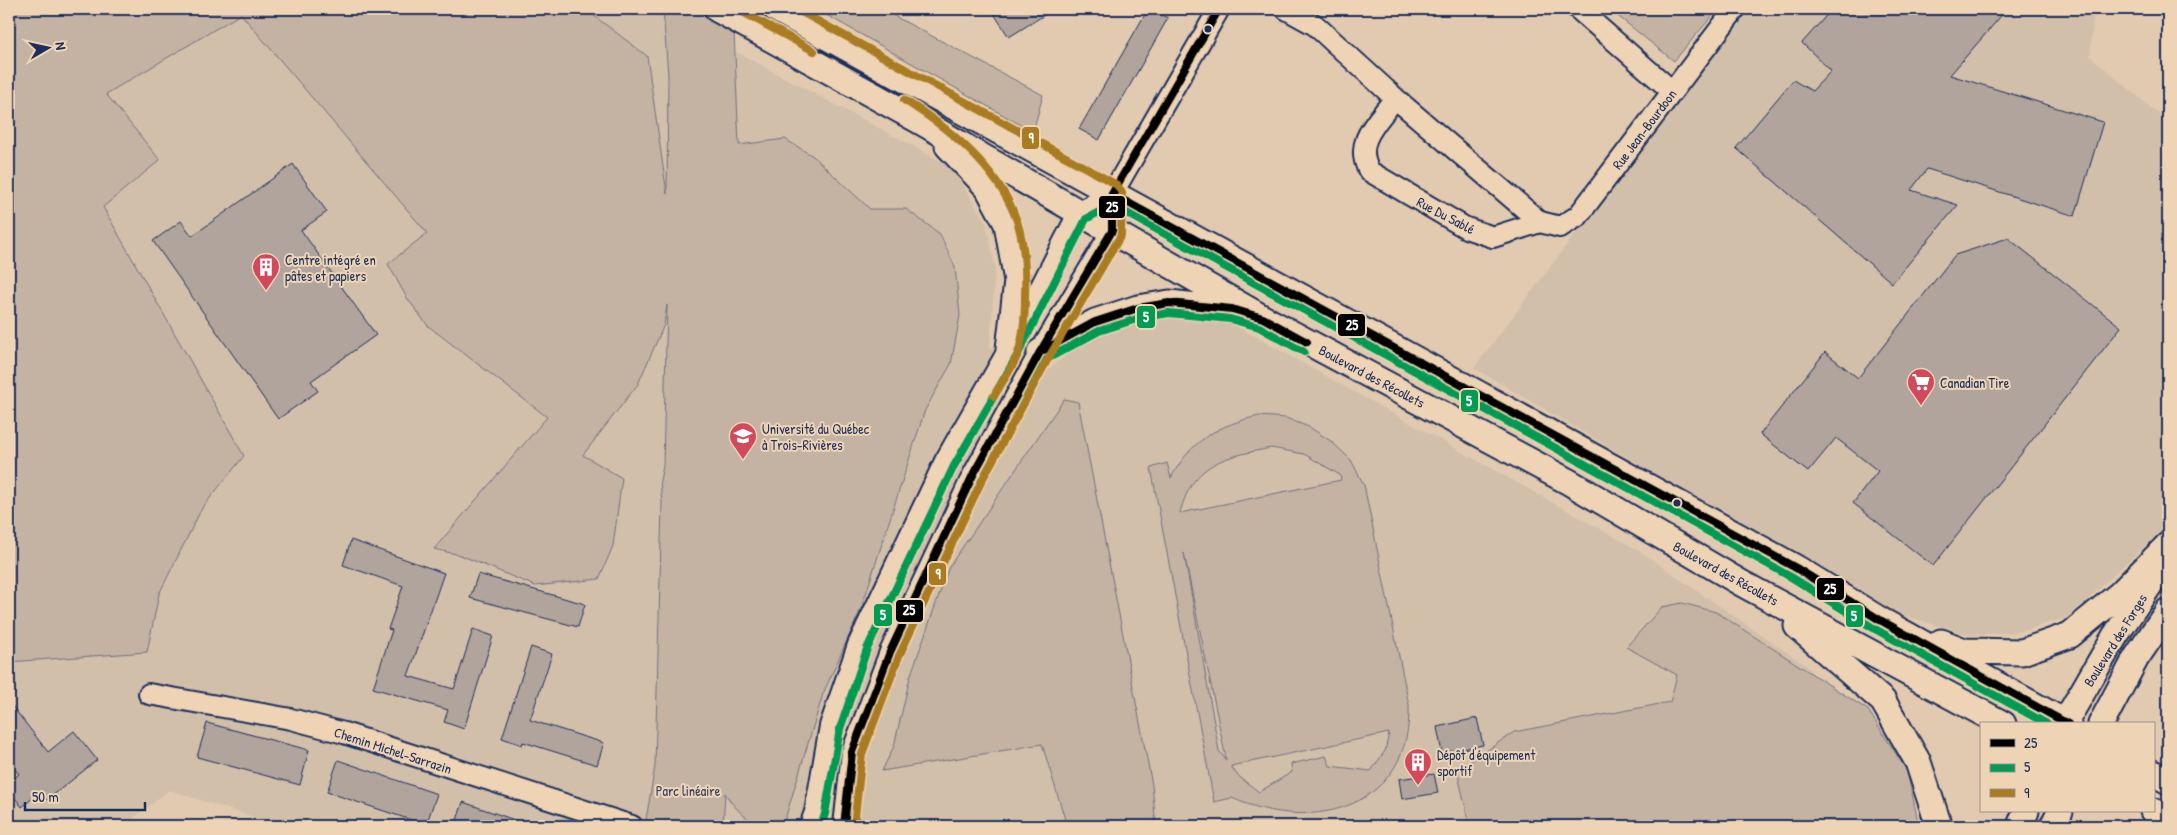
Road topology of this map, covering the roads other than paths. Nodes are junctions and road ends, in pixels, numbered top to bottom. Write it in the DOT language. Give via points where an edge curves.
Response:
graph roads {
  1 [pos="717,9"];
  2 [pos="776,9"];
  3 [pos="1219,9"];
  4 [pos="1286,9"];
  5 [pos="1578,9"];
  6 [pos="1735,9"];
  7 [pos="1672,91"];
  8 [pos="1395,98"];
  9 [pos="920,120"];
  10 [pos="1112,194"];
  11 [pos="1079,212"];
  12 [pos="1540,222"];
  13 [pos="1112,231"];
  14 [pos="1263,318"];
  15 [pos="1009,349"];
  16 [pos="1040,352"];
  17 [pos="945,462"];
  18 [pos="973,475"];
  19 [pos="2168,545"];
  20 [pos="2168,557"];
  21 [pos="1741,583"];
  22 [pos="2168,611"];
  23 [pos="1880,620"];
  24 [pos="858,646"];
  25 [pos="890,652"];
  26 [pos="149,694"];
  27 [pos="1999,722"];
  28 [pos="2063,722"];
  29 [pos="2066,722"];
  30 [pos="2102,722"];
  31 [pos="2154,774"];
  32 [pos="2168,781"];
  33 [pos="2026,812"];
  34 [pos="2060,812"];
  35 [pos="2154,812"];
  36 [pos="2168,820"];
  37 [pos="632,826"];
  38 [pos="810,826"];
  39 [pos="844,826"];
  40 [pos="1939,826"];
  41 [pos="2020,826"];
  42 [pos="2053,826"];
  1 -- 9 [label="main road, Boulevard des Récollets"];
  2 -- 10 [label="main road"];
  3 -- 10 [label="street"];
  4 -- 8 [label="street" via="1315,25"];
  5 -- 7 [label="street"];
  6 -- 7 [label="street, Rue Jean-Bourdoon"];
  7 -- 12 [label="street, Rue Jean-Bourdoon" via="1578,216 1560,227"];
  8 -- 12 [label="street"];
  8 -- 12 [label="street, Rue Du Sablé" via="1363,142 1362,158 1369,171 1466,228 1493,237"];
  9 -- 11 [label="main road, Boulevard des Récollets"];
  9 -- 15 [label="main road" via="988,188 1007,224 1017,281"];
  10 -- 11 [label="street"];
  10 -- 13 [label="street"];
  10 -- 23 [label="main road" via="1796,568"];
  11 -- 13 [label="main road, Boulevard des Récollets"];
  11 -- 15 [label="street"];
  13 -- 14 [label="main road, Boulevard des Récollets"];
  13 -- 16 [label="street"];
  14 -- 16 [label="main road" via="1232,309 1169,303 1138,308 1095,322"];
  14 -- 21 [label="main road, Boulevard des Récollets" via="1569,482"];
  15 -- 17 [label="street"];
  16 -- 18 [label="street"];
  17 -- 18 [label="street"];
  17 -- 24 [label="street"];
  18 -- 25 [label="street"];
  19 -- 23 [label="main road" via="2120,594 2070,635 2022,652 1964,651"];
  20 -- 29 [label="main road, Boulevard des Forges" via="2115,636"];
  21 -- 27 [label="main road, Boulevard des Récollets"];
  21 -- 40 [label="main road" via="1818,642 1883,701 1918,762"];
  22 -- 30 [label="main road, Boulevard des Forges" via="2136,658"];
  23 -- 28 [label="main road"];
  24 -- 25 [label="street"];
  24 -- 38 [label="street" via="830,726"];
  25 -- 39 [label="street" via="852,752"];
  26 -- 37 [label="street, Chemin Michel-Sarrazin" via="291,719 344,733"];
  31 -- 32 [label="main road"];
  33 -- 41 [label="main road"];
  34 -- 42 [label="main road"];
  35 -- 36 [label="main road"];
}
